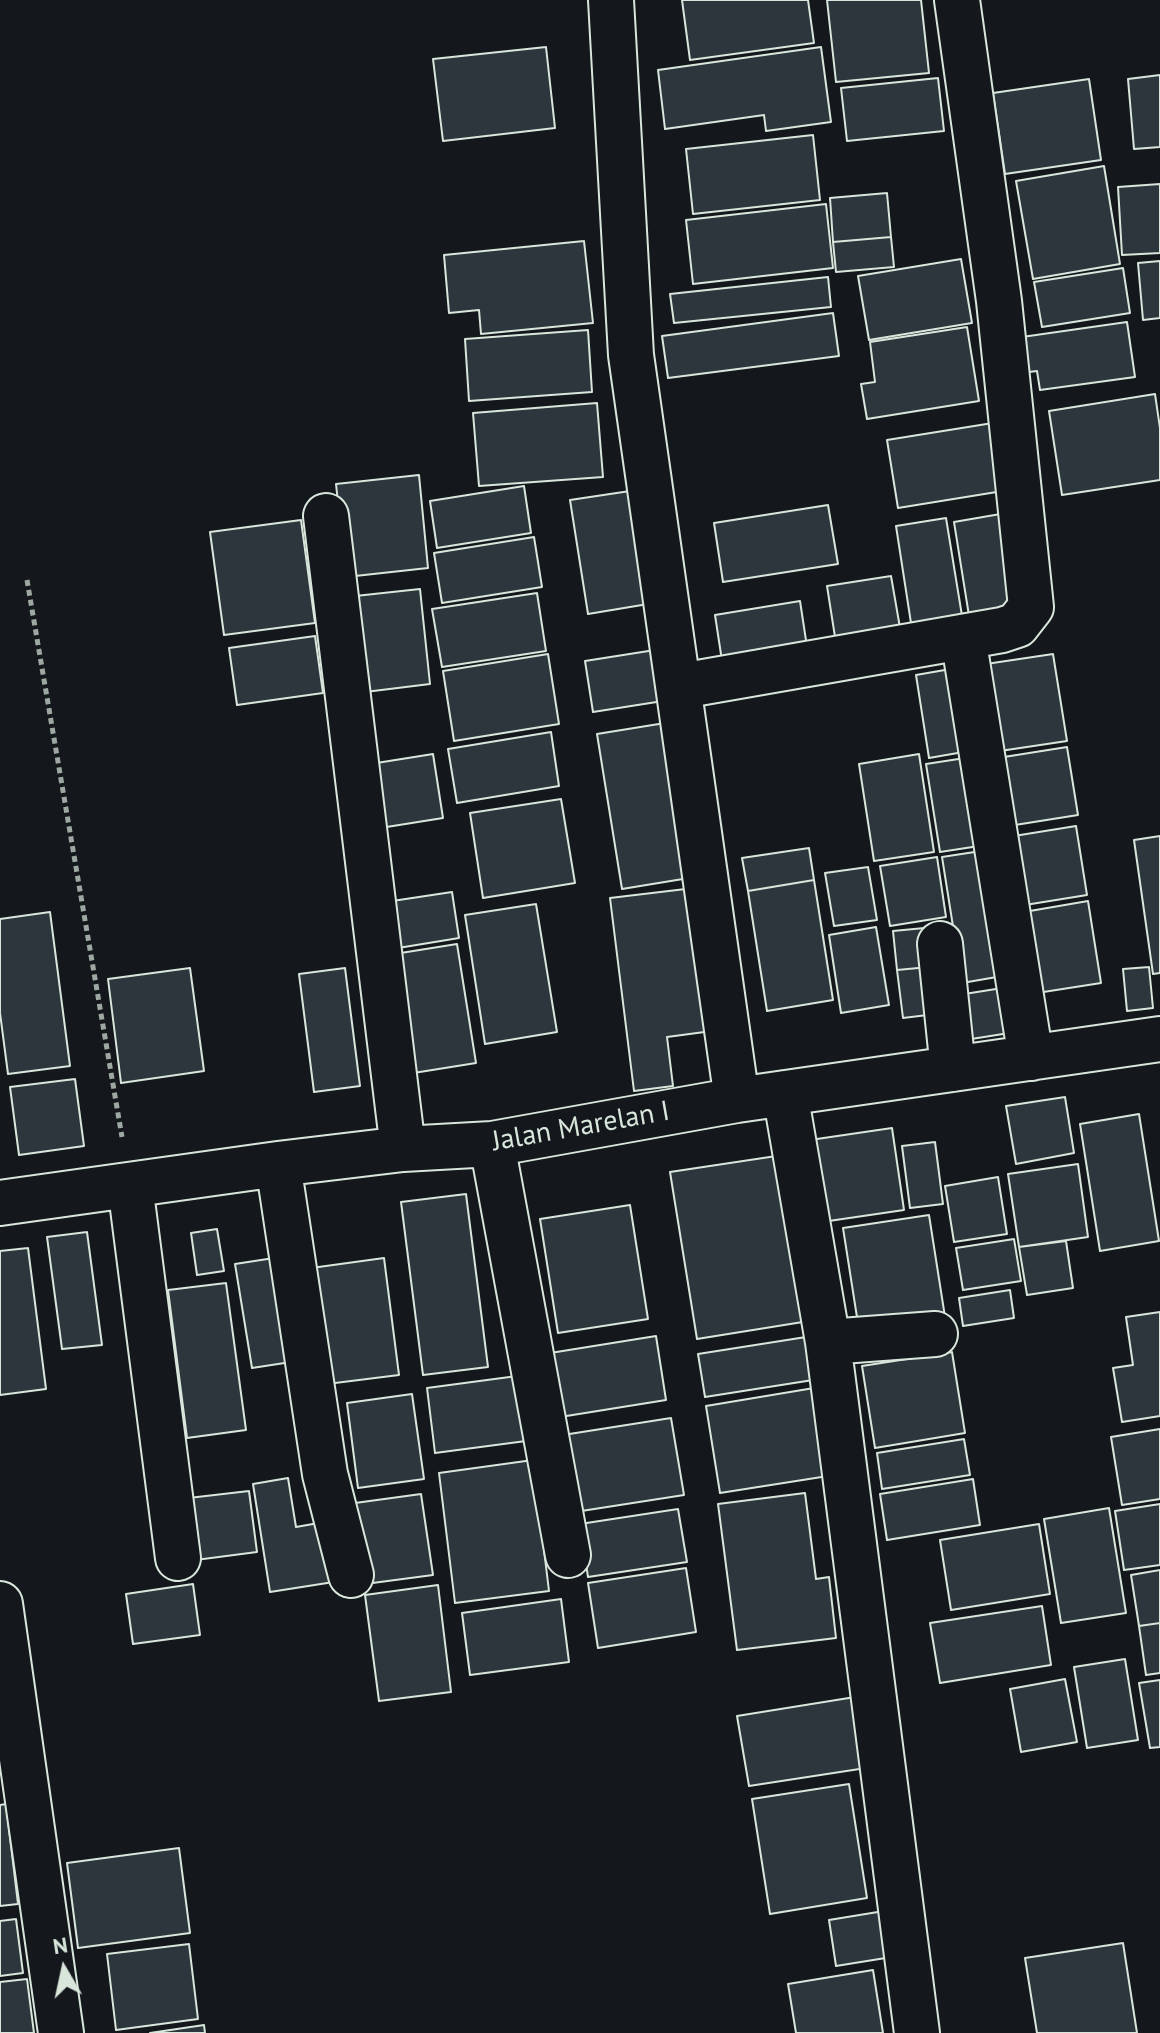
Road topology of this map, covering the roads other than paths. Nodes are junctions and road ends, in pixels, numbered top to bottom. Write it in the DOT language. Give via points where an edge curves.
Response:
graph roads {
  1 [pos="611,0"];
  2 [pos="957,0"];
  3 [pos="326,516"];
  4 [pos="963,637"];
  5 [pos="681,686"];
  6 [pos="940,944"];
  7 [pos="1160,1039"];
  8 [pos="1031,1058"];
  9 [pos="953,1069"];
  10 [pos="785,1093"];
  11 [pos="737,1100"];
  12 [pos="492,1144"];
  13 [pos="403,1149"];
  14 [pos="278,1164"];
  15 [pos="130,1185"];
  16 [pos="0,1203"];
  17 [pos="935,1334"];
  18 [pos="828,1342"];
  19 [pos="568,1555"];
  20 [pos="178,1558"];
  21 [pos="351,1575"];
  22 [pos="0,1604"];
  23 [pos="61,2033"];
  24 [pos="917,2033"];
  1 -- 5 [label="street" via="631,355"];
  2 -- 4 [label="street" via="999,301 1031,607 1017,625"];
  3 -- 13 [label="street"];
  4 -- 5 [label="street"];
  4 -- 8 [label="street"];
  5 -- 11 [label="street"];
  6 -- 9 [label="street"];
  7 -- 8 [label="street, Jalan Marelan I"];
  8 -- 9 [label="street, Jalan Marelan I"];
  9 -- 10 [label="street, Jalan Marelan I"];
  10 -- 11 [label="street, Jalan Marelan I"];
  10 -- 18 [label="street"];
  11 -- 12 [label="street, Jalan Marelan I"];
  12 -- 13 [label="street, Jalan Marelan I"];
  12 -- 19 [label="street"];
  13 -- 14 [label="street, Jalan Marelan I"];
  14 -- 15 [label="street, Jalan Marelan I"];
  14 -- 21 [label="street" via="325,1474"];
  15 -- 16 [label="street, Jalan Marelan I"];
  15 -- 20 [label="street"];
  17 -- 18 [label="street"];
  18 -- 24 [label="street"];
  22 -- 23 [label="street"];
}
